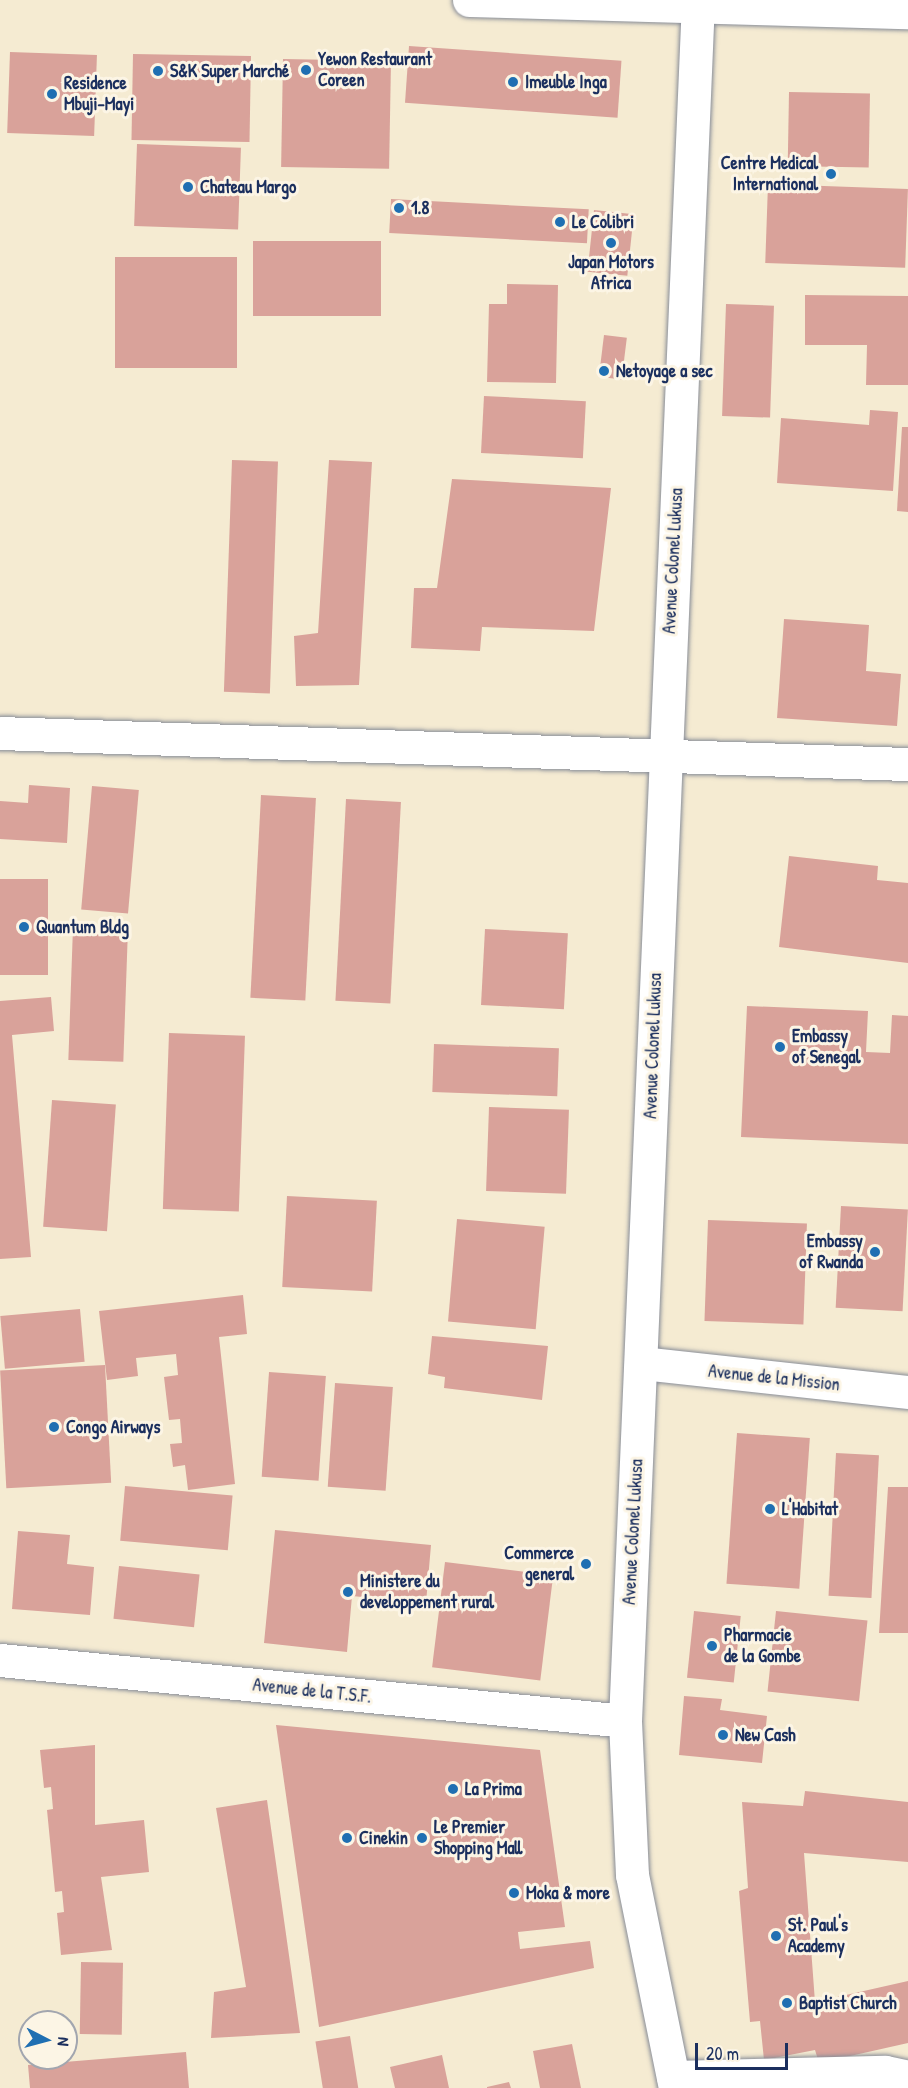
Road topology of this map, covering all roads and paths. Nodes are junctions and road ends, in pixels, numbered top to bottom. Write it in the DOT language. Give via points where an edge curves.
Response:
graph roads {
  1 [pos="470,0"];
  2 [pos="698,4"];
  3 [pos="908,12"];
  4 [pos="0,733"];
  5 [pos="664,756"];
  6 [pos="908,764"];
  7 [pos="641,1363"];
  8 [pos="908,1392"];
  9 [pos="0,1660"];
  10 [pos="625,1722"];
  11 [pos="908,2077"];
  12 [pos="674,2082"];
  1 -- 2 [label="main road"];
  2 -- 3 [label="main road"];
  2 -- 5 [label="main road, Avenue Colonel Lukusa"];
  4 -- 5 [label="main road"];
  5 -- 6 [label="main road"];
  5 -- 7 [label="main road, Avenue Colonel Lukusa"];
  7 -- 8 [label="main road, Avenue de la Mission"];
  7 -- 10 [label="main road, Avenue Colonel Lukusa"];
  9 -- 10 [label="main road, Avenue de la T.S.F."];
  10 -- 12 [label="main road, Avenue Colonel Lukusa" via="632,1875"];
  11 -- 12 [label="main road" via="885,2072"];
}
